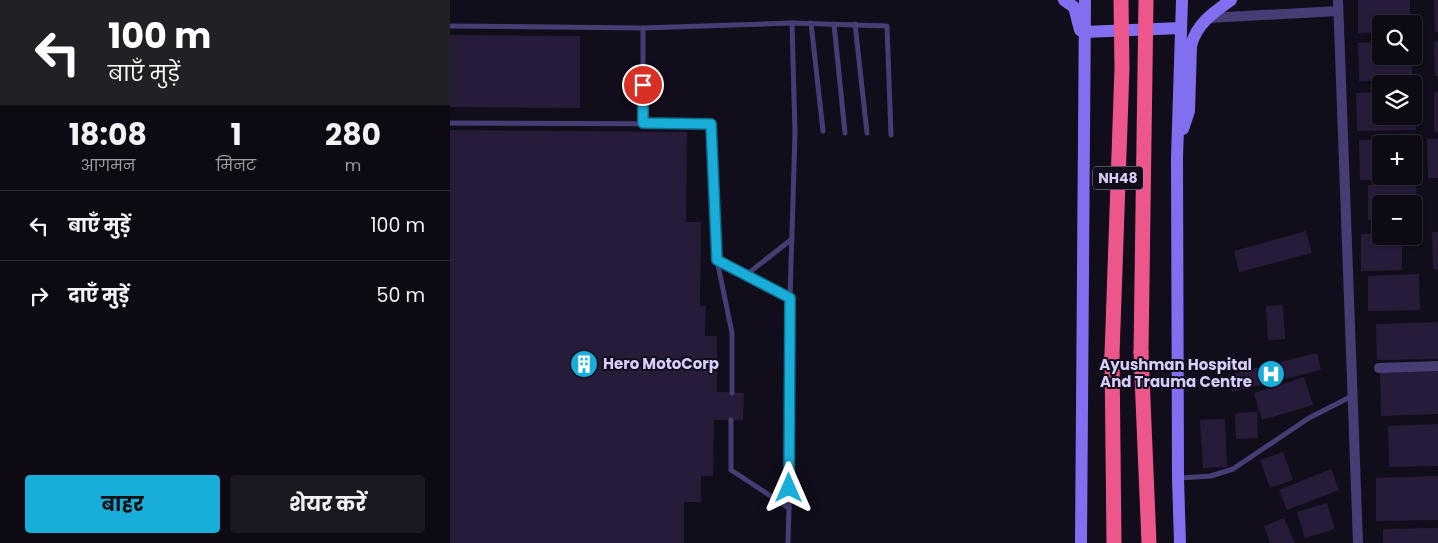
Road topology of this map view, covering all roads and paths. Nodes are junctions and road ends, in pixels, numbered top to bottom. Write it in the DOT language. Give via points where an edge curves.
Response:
graph roads {
  1 [pos="1064,0"];
  2 [pos="1085,0"];
  3 [pos="1121,0"];
  4 [pos="1146,0"];
  5 [pos="1182,0"];
  6 [pos="1231,0"];
  7 [pos="1338,0"];
  8 [pos="1338,11"];
  9 [pos="1208,18"];
  10 [pos="792,23"];
  11 [pos="811,23"];
  12 [pos="834,24"];
  13 [pos="855,24"];
  14 [pos="450,26"];
  15 [pos="643,28"];
  16 [pos="1181,28"];
  17 [pos="1084,38"];
  18 [pos="450,123"];
  19 [pos="643,123"];
  20 [pos="823,132"];
  21 [pos="845,133"];
  22 [pos="867,133"];
  23 [pos="1179,134"];
  24 [pos="892,135"];
  25 [pos="792,239"];
  26 [pos="717,260"];
  27 [pos="746,275"];
  28 [pos="790,298"];
  29 [pos="1438,366"];
  30 [pos="1378,368"];
  31 [pos="732,392"];
  32 [pos="1352,396"];
  33 [pos="731,420"];
  34 [pos="1178,478"];
  35 [pos="789,508"];
  36 [pos="788,543"];
  37 [pos="1081,543"];
  38 [pos="1114,543"];
  39 [pos="1149,543"];
  40 [pos="1180,543"];
  41 [pos="1358,543"];
  1 -- 17 [label="main road" via="1074,7"];
  2 -- 17 [label="main road"];
  3 -- 38 [label="highway, NH48, bridge" via="1122,68 1112,356"];
  4 -- 39 [label="highway, NH48, bridge" via="1141,352"];
  5 -- 16 [label="main road"];
  6 -- 9 [label="main road"];
  7 -- 8 [label="street"];
  8 -- 9 [label="street"];
  8 -- 32 [label="street"];
  9 -- 23 [label="main road" via="1198,28 1191,46 1189,111"];
  10 -- 11 [label="lane"];
  10 -- 15 [label="lane"];
  10 -- 25 [label="lane" via="795,133"];
  11 -- 12 [label="lane"];
  11 -- 20 [label="lane"];
  12 -- 13 [label="lane"];
  12 -- 21 [label="lane"];
  13 -- 22 [label="lane"];
  13 -- 24 [label="lane" via="888,26"];
  14 -- 15 [label="lane"];
  15 -- 19 [label="lane"];
  16 -- 17 [label="main road"];
  16 -- 23 [label="main road"];
  17 -- 37 [label="main road"];
  18 -- 19 [label="lane"];
  19 -- 26 [label="lane" via="711,124"];
  23 -- 34 [label="main road"];
  25 -- 27 [label="lane"];
  25 -- 28 [label="lane"];
  26 -- 27 [label="lane"];
  26 -- 31 [label="lane" via="732,333"];
  27 -- 28 [label="lane"];
  28 -- 35 [label="lane"];
  29 -- 30 [label="street"];
  32 -- 34 [label="lane" via="1309,418 1233,469 1211,476"];
  32 -- 41 [label="street"];
  33 -- 35 [label="lane" via="731,470"];
  34 -- 40 [label="main road"];
  35 -- 36 [label="lane"];
}
